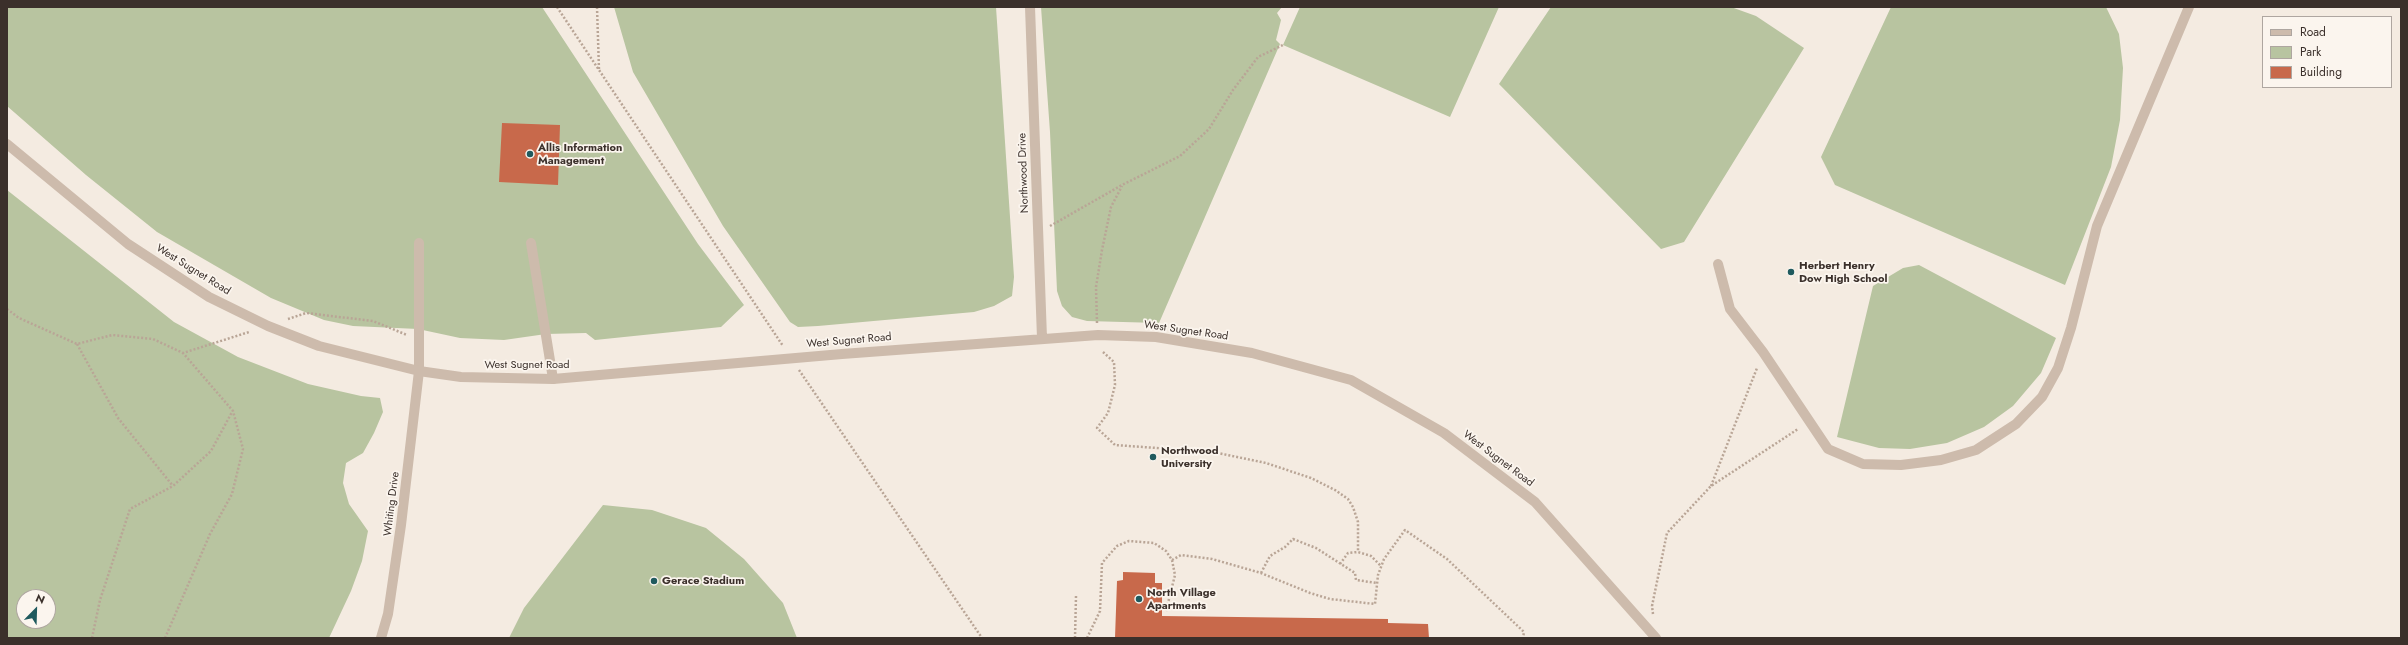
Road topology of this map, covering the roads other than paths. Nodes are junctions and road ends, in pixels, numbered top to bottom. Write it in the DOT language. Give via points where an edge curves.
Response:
graph roads {
  1 [pos="1030,7"];
  2 [pos="2189,7"];
  3 [pos="7,144"];
  4 [pos="419,243"];
  5 [pos="531,243"];
  6 [pos="1718,264"];
  7 [pos="1042,338"];
  8 [pos="418,371"];
  9 [pos="553,379"];
  10 [pos="1655,637"];
  11 [pos="381,638"];
  1 -- 7 [label="street, Northwood Drive"];
  2 -- 6 [label="street" via="2097,226 2058,368 2042,397 2016,424 1976,450 1941,460 1902,465 1863,464 1828,449 1730,308"];
  3 -- 8 [label="street, West Sugnet Road" via="128,244 209,296 268,326 319,346"];
  4 -- 8 [label="street, Whiting Drive"];
  5 -- 9 [label="street"];
  7 -- 9 [label="street, West Sugnet Road"];
  7 -- 10 [label="street, West Sugnet Road" via="1098,335 1156,337 1252,352 1351,380 1444,433 1535,502"];
  8 -- 9 [label="street, West Sugnet Road" via="484,378"];
  8 -- 11 [label="street, Whiting Drive" via="402,525 388,614"];
}
